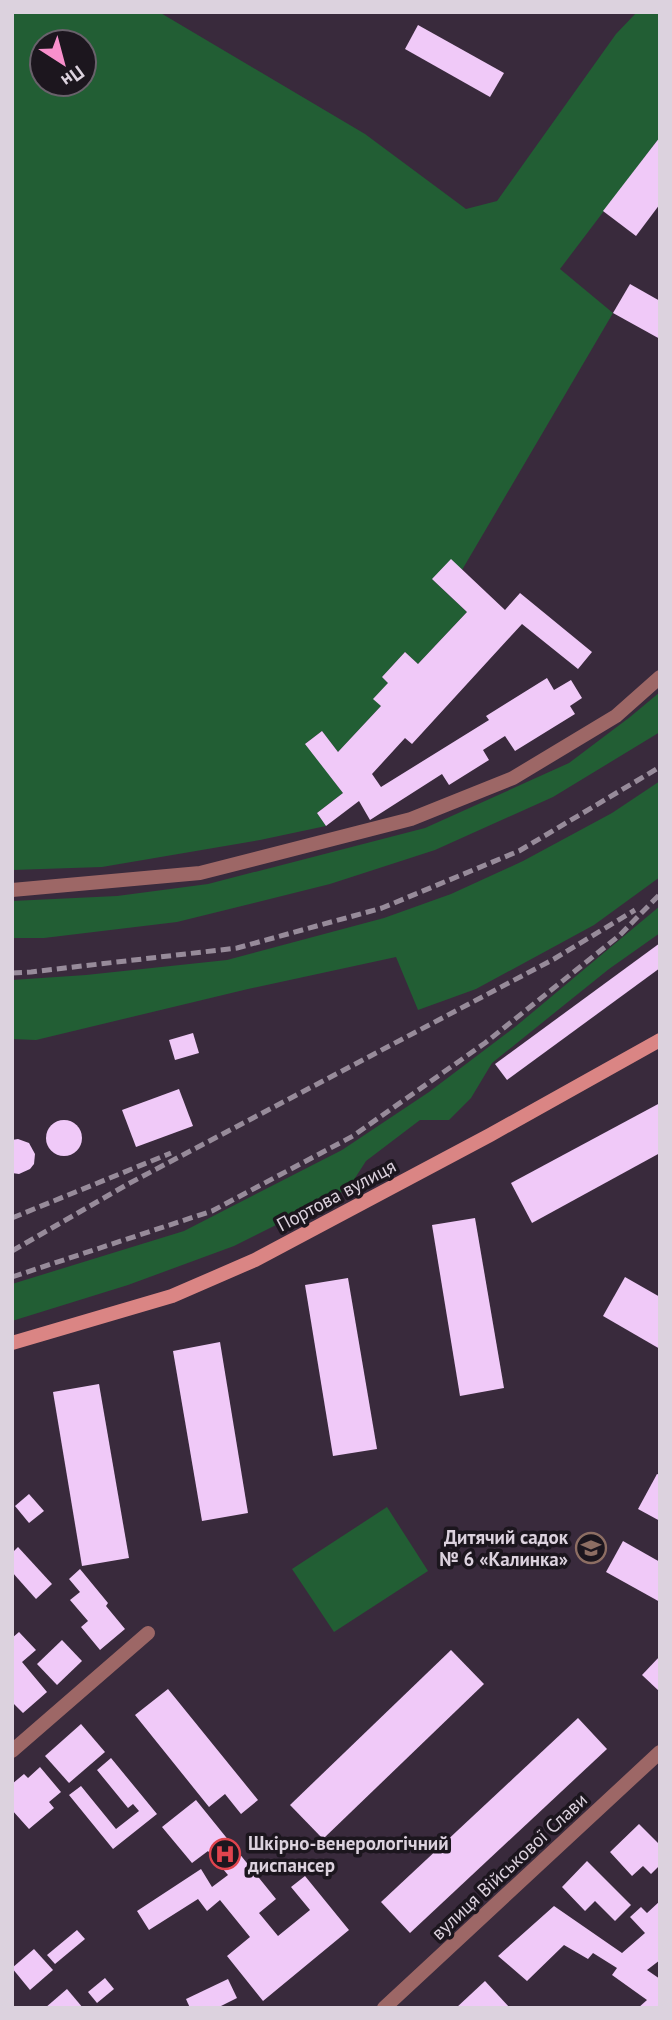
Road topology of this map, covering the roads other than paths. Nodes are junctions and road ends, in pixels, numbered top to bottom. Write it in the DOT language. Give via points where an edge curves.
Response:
graph roads {
  1 [pos="660,677"];
  2 [pos="12,890"];
  3 [pos="660,1040"];
  4 [pos="12,1343"];
  5 [pos="148,1633"];
  6 [pos="12,1751"];
  7 [pos="660,1752"];
  8 [pos="384,2008"];
  1 -- 2 [label="street" via="616,716 513,778 411,819 200,873"];
  3 -- 4 [label="main road, Портова вулиця" via="255,1260 172,1296"];
  5 -- 6 [label="street"];
  7 -- 8 [label="street, вулиця Військової Слави"];
}
